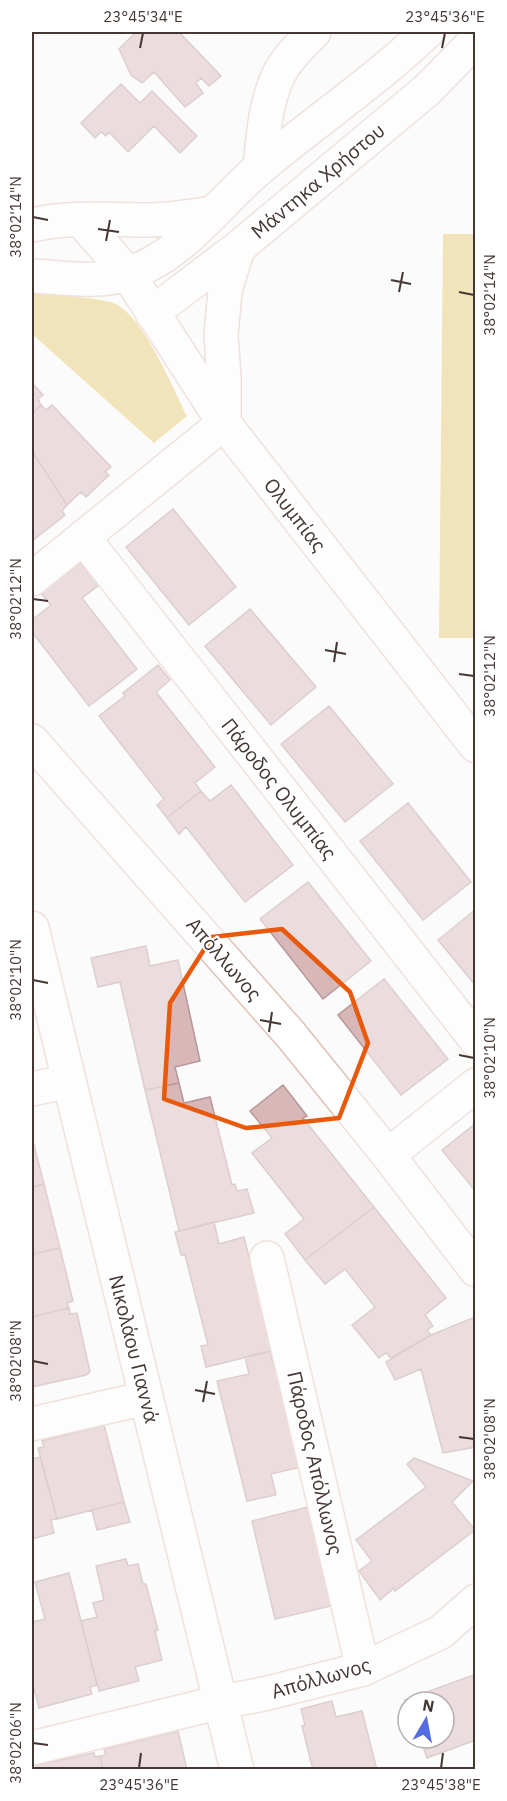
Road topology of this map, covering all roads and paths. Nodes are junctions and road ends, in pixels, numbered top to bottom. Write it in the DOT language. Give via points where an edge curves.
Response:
graph roads {
  1 [pos="314,32"];
  2 [pos="427,32"];
  3 [pos="476,40"];
  4 [pos="260,168"];
  5 [pos="213,213"];
  6 [pos="81,220"];
  7 [pos="32,225"];
  8 [pos="238,248"];
  9 [pos="128,274"];
  10 [pos="32,276"];
  11 [pos="152,313"];
  12 [pos="224,423"];
  13 [pos="83,537"];
  14 [pos="32,579"];
  15 [pos="32,741"];
  16 [pos="476,747"];
  17 [pos="32,928"];
  18 [pos="476,1040"];
  19 [pos="69,1081"];
  20 [pos="476,1085"];
  21 [pos="32,1089"];
  22 [pos="388,1155"];
  23 [pos="267,1257"];
  24 [pos="476,1269"];
  25 [pos="146,1398"];
  26 [pos="32,1424"];
  27 [pos="476,1601"];
  28 [pos="363,1668"];
  29 [pos="220,1702"];
  30 [pos="32,1748"];
  31 [pos="237,1770"];
  1 -- 4 [label="street" via="292,54 279,75 265,114"];
  2 -- 4 [label="street" via="394,63"];
  3 -- 8 [label="street, Μάντηκα Χρήστου" via="426,90"];
  4 -- 5 [label="street"];
  5 -- 6 [label="street" via="150,220"];
  5 -- 9 [label="street" via="164,257"];
  6 -- 7 [label="street"];
  6 -- 9 [label="street, Ολυμπίας"];
  8 -- 11 [label="street, Μάντηκα Χρήστου"];
  8 -- 12 [label="street" via="225,291 221,335"];
  9 -- 10 [label="street" via="104,280"];
  9 -- 11 [label="street, Ολυμπίας"];
  11 -- 12 [label="street, Ολυμπίας"];
  12 -- 13 [label="street"];
  12 -- 16 [label="street, Ολυμπίας"];
  13 -- 14 [label="street"];
  13 -- 18 [label="street, Πάροδος Ολυμπίας"];
  15 -- 22 [label="street, Απόλλωνος" via="291,1035"];
  17 -- 19 [label="street, Νικολάου Γιαννά"];
  19 -- 21 [label="street"];
  19 -- 25 [label="street, Νικολάου Γιαννά"];
  20 -- 22 [label="street"];
  22 -- 24 [label="street, Απόλλωνος"];
  23 -- 28 [label="street, Πάροδος Απόλλωνος"];
  25 -- 26 [label="street"];
  25 -- 29 [label="street, Νικολάου Γιαννά"];
  27 -- 28 [label="street, Απόλλωνος" via="441,1632"];
  28 -- 29 [label="street, Απόλλωνος"];
  29 -- 30 [label="street, Απόλλωνος"];
  29 -- 31 [label="street, Νικολάου Γιαννά"];
}
